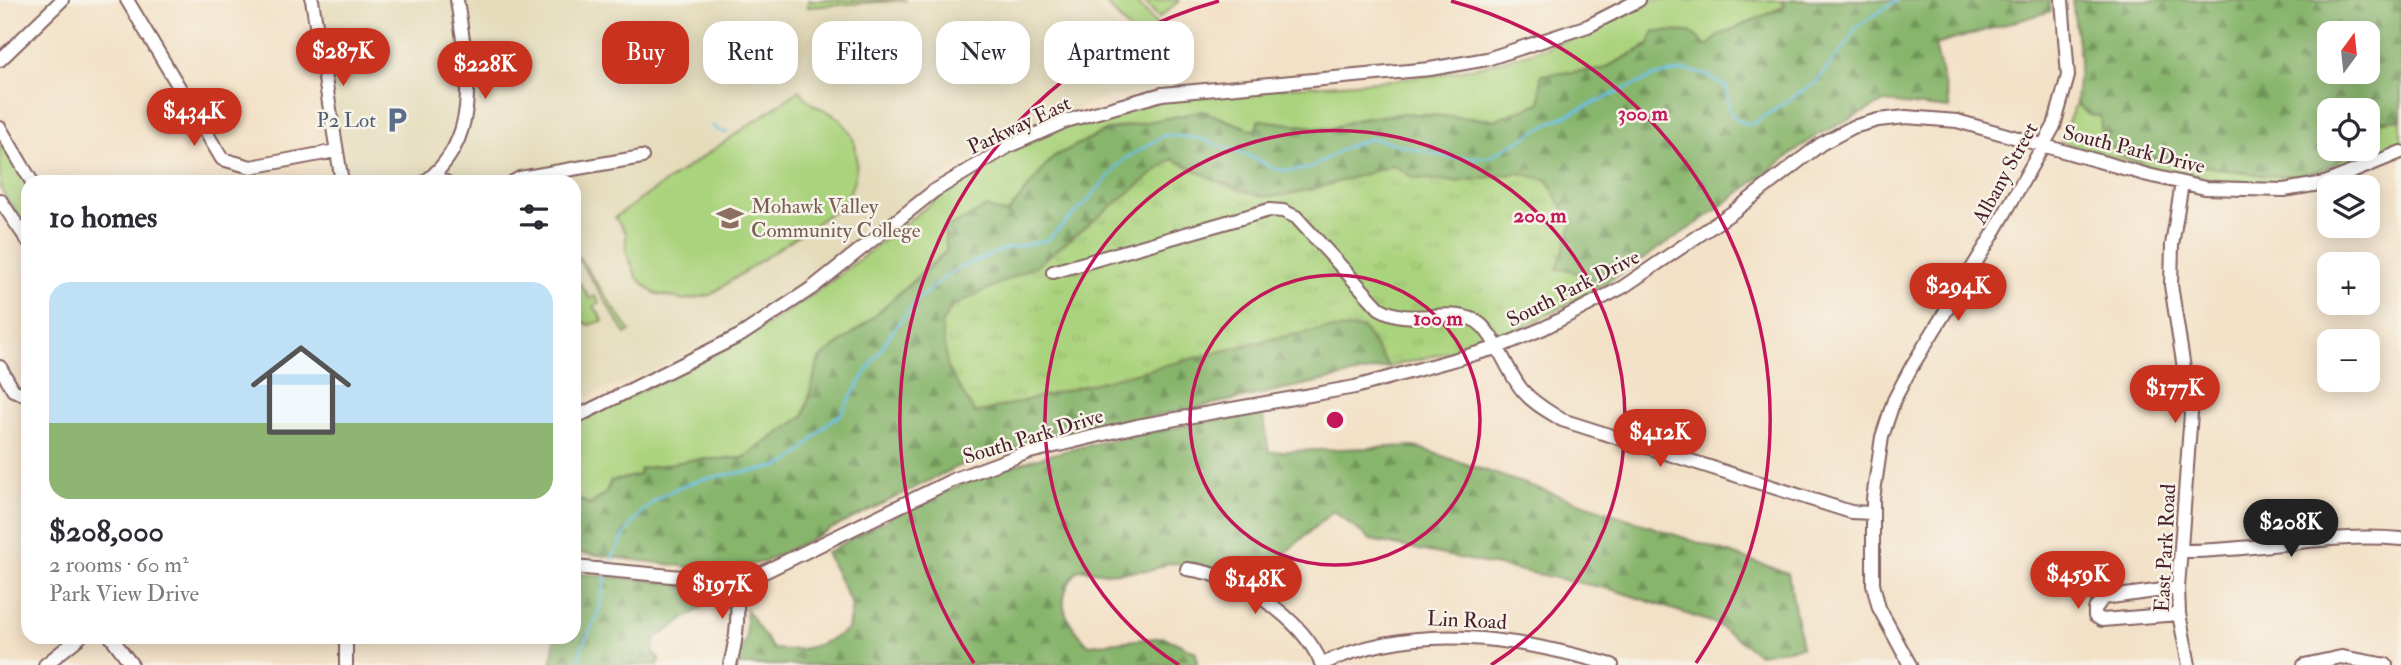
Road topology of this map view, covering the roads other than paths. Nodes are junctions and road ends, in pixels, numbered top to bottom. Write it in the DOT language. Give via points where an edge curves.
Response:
graph roads {
  1 [pos="62,0"];
  2 [pos="127,0"];
  3 [pos="312,0"];
  4 [pos="457,0"];
  5 [pos="1639,0"];
  6 [pos="2062,0"];
  7 [pos="0,60"];
  8 [pos="0,128"];
  9 [pos="2043,146"];
  10 [pos="337,151"];
  11 [pos="2401,152"];
  12 [pos="642,157"];
  13 [pos="28,175"];
  14 [pos="341,175"];
  15 [pos="432,175"];
  16 [pos="537,175"];
  17 [pos="2182,183"];
  18 [pos="0,200"];
  19 [pos="21,231"];
  20 [pos="1053,272"];
  21 [pos="1496,348"];
  22 [pos="0,367"];
  23 [pos="21,393"];
  24 [pos="595,406"];
  25 [pos="581,408"];
  26 [pos="581,414"];
  27 [pos="1872,513"];
  28 [pos="2401,539"];
  29 [pos="2182,551"];
  30 [pos="581,568"];
  31 [pos="1187,569"];
  32 [pos="735,579"];
  33 [pos="2178,588"];
  34 [pos="2179,614"];
  35 [pos="71,644"];
  36 [pos="116,644"];
  37 [pos="346,644"];
  38 [pos="45,665"];
  39 [pos="132,665"];
  40 [pos="346,665"];
  41 [pos="730,665"];
  42 [pos="1322,665"];
  43 [pos="1612,665"];
  44 [pos="1910,665"];
  45 [pos="2189,665"];
  46 [pos="2304,665"];
  47 [pos="2386,665"];
  1 -- 7 [label="street"];
  2 -- 10 [label="street" via="222,159 247,167"];
  3 -- 10 [label="street"];
  4 -- 15 [label="street" via="470,82 467,111 455,144"];
  5 -- 24 [label="street, Parkway East" via="1588,26 1487,59 1430,69 1162,94 1066,121 964,171 803,294 741,335"];
  6 -- 9 [label="street, Albany Street" via="2068,76 2064,100"];
  8 -- 13 [label="street"];
  9 -- 17 [label="street, South Park Drive"];
  9 -- 21 [label="street, South Park Drive" via="1942,118 1896,118 1853,127 1821,144 1733,212 1623,287"];
  9 -- 27 [label="street, Albany Street" via="1894,400 1876,462"];
  10 -- 14 [label="street"];
  11 -- 17 [label="street, South Park Drive" via="2349,176 2284,190"];
  12 -- 16 [label="street"];
  17 -- 29 [label="street, East Park Road" via="2171,285 2192,413"];
  18 -- 19 [label="street"];
  20 -- 21 [label="street" via="1269,210 1283,211 1296,217 1379,308 1394,317 1475,320 1487,330"];
  21 -- 27 [label="street" via="1523,391 1562,420 1851,512"];
  21 -- 32 [label="street, South Park Drive" via="1355,387 1126,429 1026,453 955,479 762,573"];
  22 -- 23 [label="street" via="13,390"];
  24 -- 25 [label="street, Parkway East"];
  24 -- 26 [label="street, Parkway East"];
  27 -- 44 [label="street, Albany Street" via="1876,596"];
  28 -- 29 [label="street" via="2332,537"];
  29 -- 33 [label="street, East Park Road"];
  30 -- 32 [label="street, South Park Drive" via="686,579"];
  31 -- 42 [label="street" via="1234,585 1275,609 1314,648"];
  32 -- 41 [label="street" via="739,612"];
  33 -- 34 [label="street, East Park Road"];
  33 -- 34 [label="street" via="2103,597 2095,616 2102,620"];
  34 -- 45 [label="street, East Park Road"];
  35 -- 38 [label="street"];
  36 -- 39 [label="street"];
  37 -- 40 [label="street"];
  42 -- 43 [label="street, Lin Road" via="1344,654 1416,637 1524,643"];
  46 -- 47 [label="street" via="2341,657"];
}
